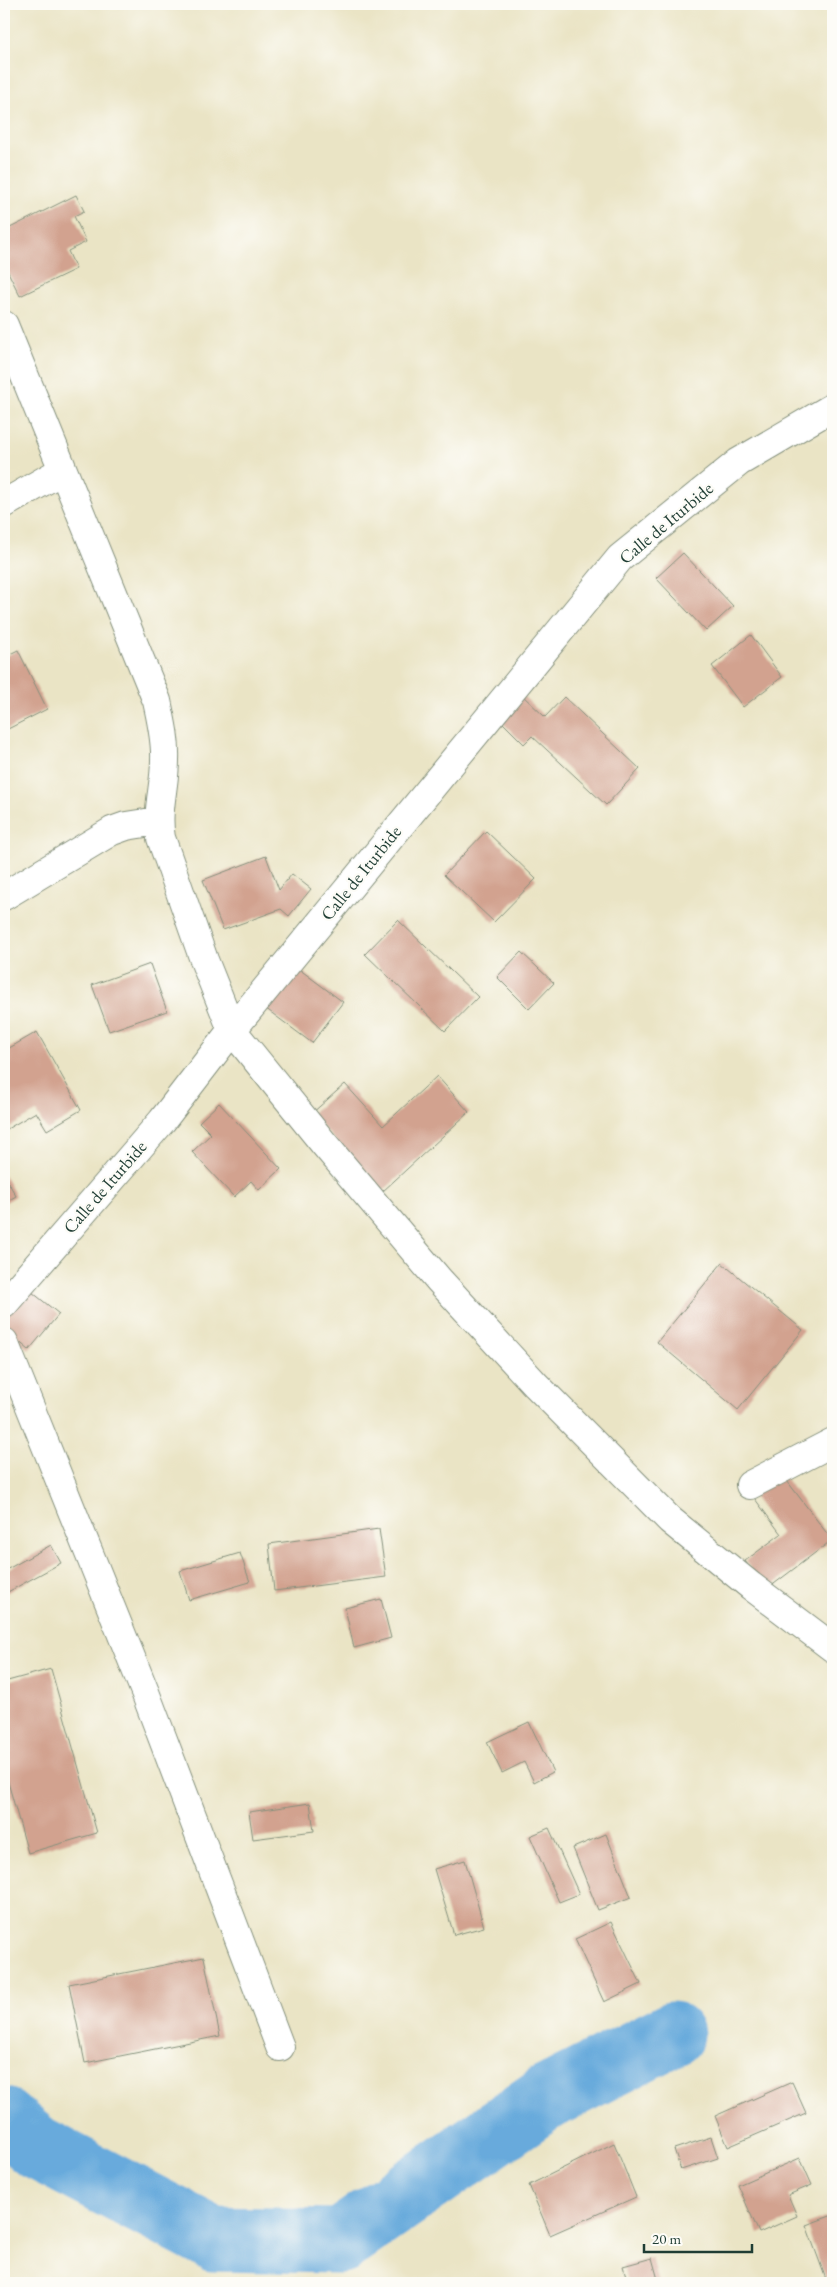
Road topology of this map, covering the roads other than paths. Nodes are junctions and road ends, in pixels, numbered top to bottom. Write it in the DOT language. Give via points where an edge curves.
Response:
graph roads {
  1 [pos="4,325"];
  2 [pos="833,407"];
  3 [pos="63,470"];
  4 [pos="4,504"];
  5 [pos="158,822"];
  6 [pos="4,896"];
  7 [pos="232,1030"];
  8 [pos="4,1304"];
  9 [pos="4,1342"];
  10 [pos="833,1442"];
  11 [pos="750,1485"];
  12 [pos="833,1648"];
  13 [pos="280,2047"];
  1 -- 3 [label="street"];
  2 -- 7 [label="street, Calle de Iturbide" via="739,462 620,558"];
  3 -- 4 [label="street"];
  3 -- 5 [label="street" via="157,701 166,761"];
  5 -- 6 [label="street" via="112,831"];
  5 -- 7 [label="street" via="204,960"];
  7 -- 8 [label="street, Calle de Iturbide" via="162,1120"];
  7 -- 12 [label="street" via="439,1280 535,1384 670,1520"];
  9 -- 13 [label="street" via="145,1692"];
  10 -- 11 [label="street"];
}
